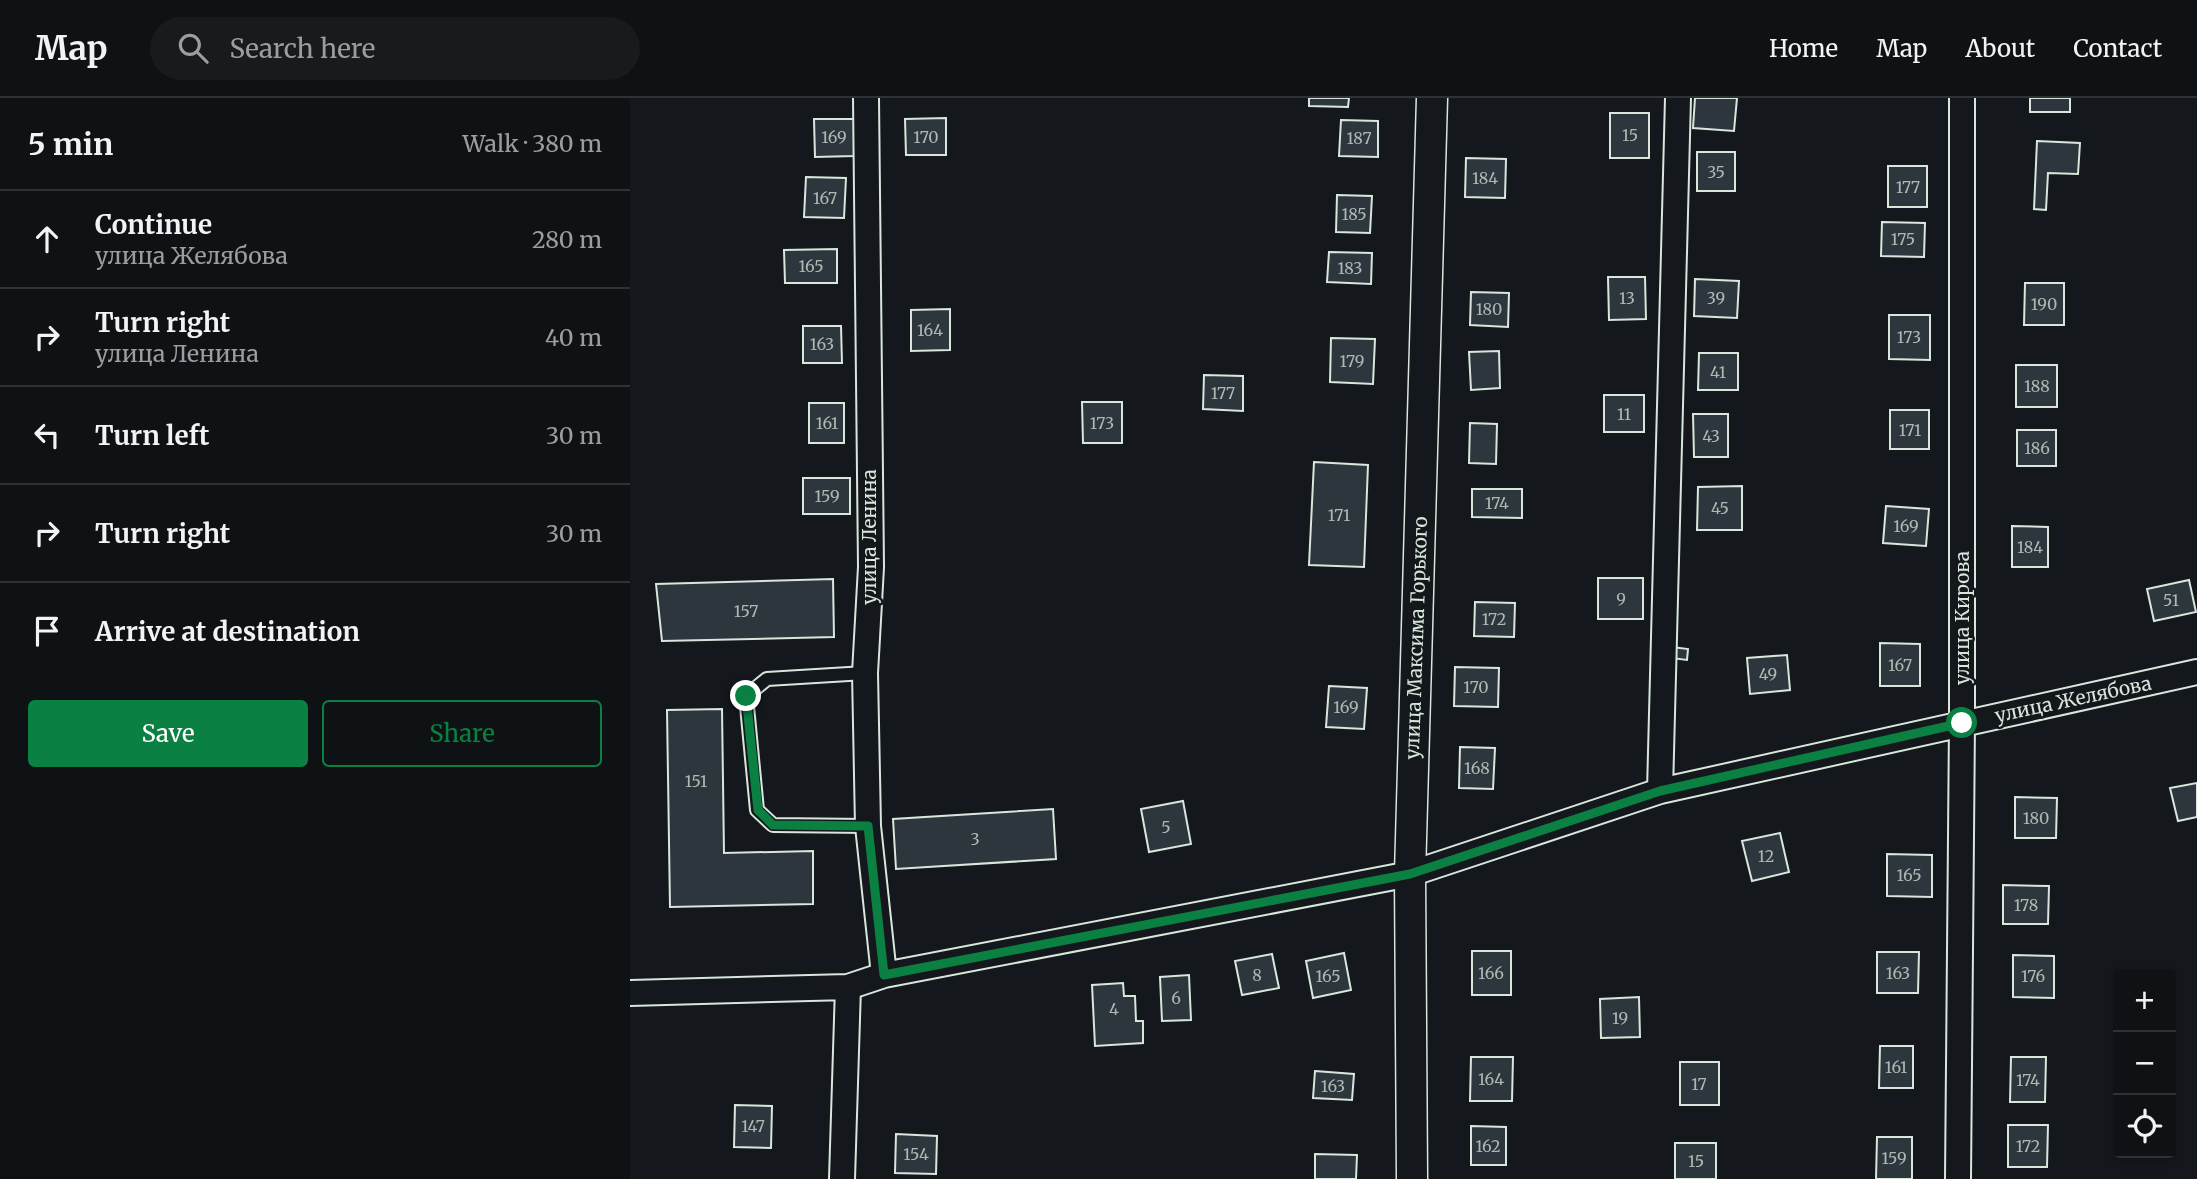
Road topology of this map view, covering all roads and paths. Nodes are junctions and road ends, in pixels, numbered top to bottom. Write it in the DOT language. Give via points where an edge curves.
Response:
graph roads {
  1 [pos="866,98"];
  2 [pos="1432,98"];
  3 [pos="1678,98"];
  4 [pos="1962,98"];
  5 [pos="2197,672"];
  6 [pos="865,673"];
  7 [pos="1962,723"];
  8 [pos="1660,791"];
  9 [pos="868,826"];
  10 [pos="1410,874"];
  11 [pos="884,975"];
  12 [pos="848,987"];
  13 [pos="630,993"];
  14 [pos="842,1179"];
  15 [pos="1412,1179"];
  16 [pos="1958,1179"];
  1 -- 6 [label="street, улица Ленина" via="871,567"];
  2 -- 10 [label="street, улица Максима Горького"];
  3 -- 8 [label="street"];
  4 -- 7 [label="street, улица Кирова"];
  5 -- 7 [label="street, улица Желябова"];
  6 -- 9 [label="street, улица Ленина"];
  6 -- 9 [label="lane" via="767,679 746,696 758,810 773,825"];
  7 -- 8 [label="street, улица Желябова"];
  7 -- 16 [label="street, улица Кирова"];
  8 -- 10 [label="street, улица Желябова"];
  9 -- 11 [label="street, улица Ленина"];
  10 -- 11 [label="street, улица Желябова"];
  10 -- 15 [label="street, улица Максима Горького"];
  11 -- 12 [label="street, улица Желябова"];
  12 -- 13 [label="street, улица Желябова"];
  12 -- 14 [label="street"];
}
